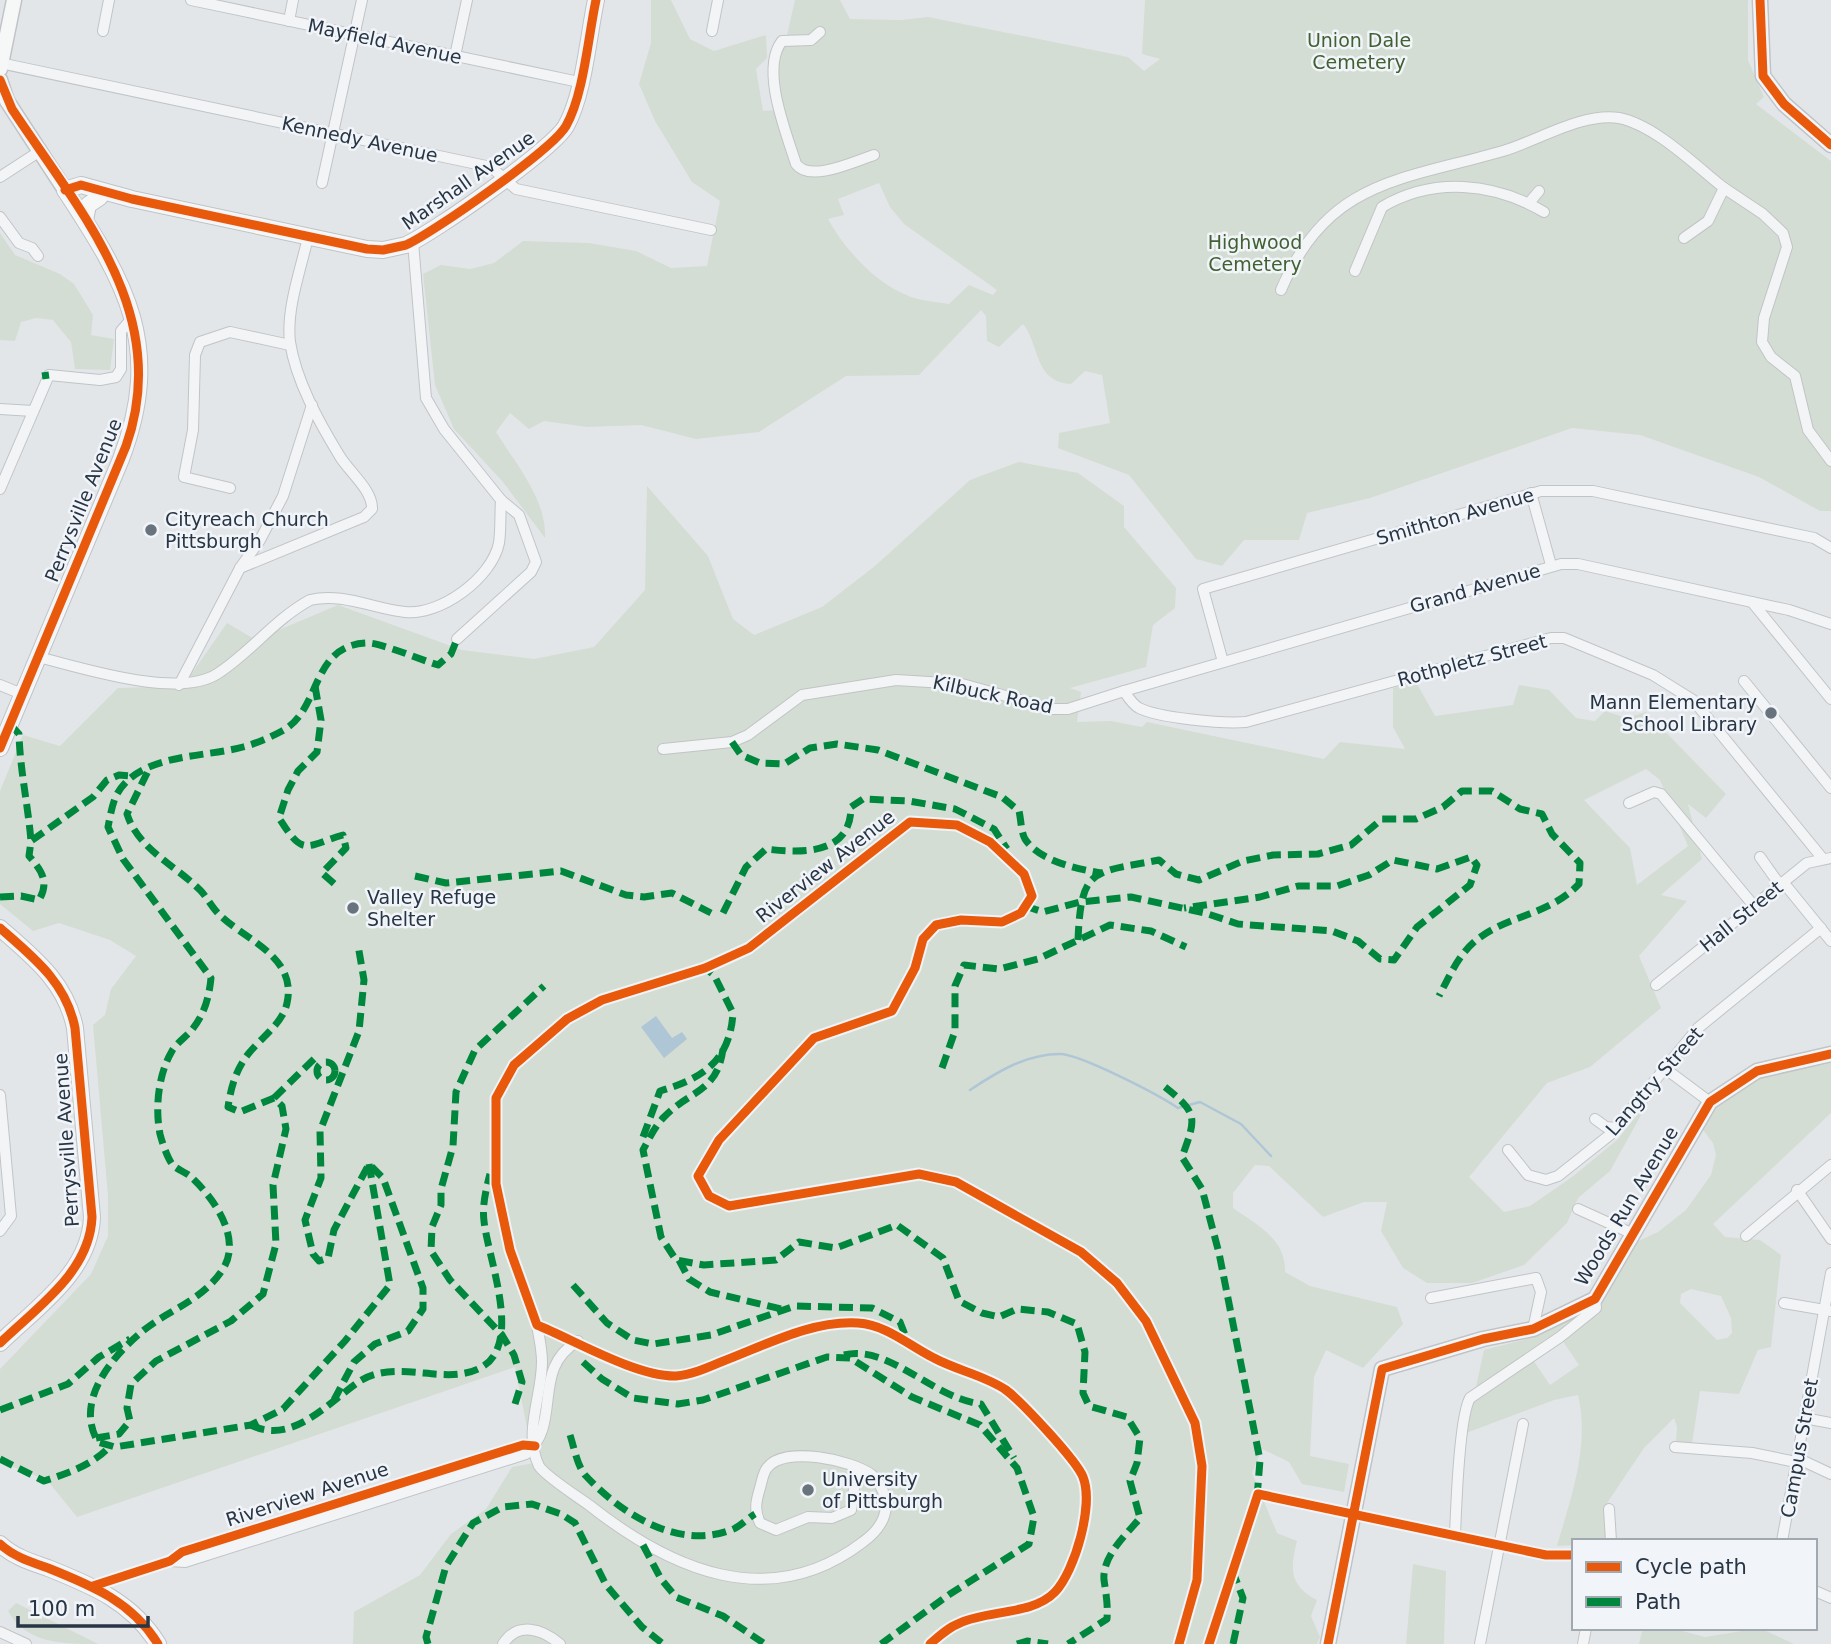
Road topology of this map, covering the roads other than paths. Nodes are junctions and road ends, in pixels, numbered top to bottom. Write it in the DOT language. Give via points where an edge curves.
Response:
graph roads {
  1 [pos="14,0"];
  2 [pos="110,0"];
  3 [pos="191,0"];
  4 [pos="293,0"];
  5 [pos="362,0"];
  6 [pos="467,0"];
  7 [pos="596,0"];
  8 [pos="718,0"];
  9 [pos="1760,0"];
  10 [pos="289,20"];
  11 [pos="103,31"];
  12 [pos="712,31"];
  13 [pos="820,32"];
  14 [pos="355,35"];
  15 [pos="456,56"];
  16 [pos="0,63"];
  17 [pos="0,69"];
  18 [pos="0,80"];
  19 [pos="579,82"];
  20 [pos="333,134"];
  21 [pos="1831,145"];
  22 [pos="40,151"];
  23 [pos="874,155"];
  24 [pos="0,177"];
  25 [pos="504,178"];
  26 [pos="322,183"];
  27 [pos="1724,188"];
  28 [pos="65,190"];
  29 [pos="1539,191"];
  30 [pos="100,197"];
  31 [pos="132,199"];
  32 [pos="1529,203"];
  33 [pos="1544,212"];
  34 [pos="0,217"];
  35 [pos="85,220"];
  36 [pos="711,230"];
  37 [pos="308,237"];
  38 [pos="1684,238"];
  39 [pos="413,242"];
  40 [pos="38,256"];
  41 [pos="1355,271"];
  42 [pos="1281,290"];
  43 [pos="133,317"];
  44 [pos="290,345"];
  45 [pos="312,405"];
  46 [pos="0,409"];
  47 [pos="33,411"];
  48 [pos="1831,461"];
  49 [pos="230,488"];
  50 [pos="0,489"];
  51 [pos="1531,493"];
  52 [pos="501,500"];
  53 [pos="1831,548"];
  54 [pos="1551,565"];
  55 [pos="240,568"];
  56 [pos="1752,601"];
  57 [pos="1831,624"];
  58 [pos="457,639"];
  59 [pos="38,657"];
  60 [pos="1223,662"];
  61 [pos="1744,681"];
  62 [pos="0,685"];
  63 [pos="179,685"];
  64 [pos="1124,691"];
  65 [pos="22,694"];
  66 [pos="1831,699"];
  67 [pos="0,748"];
  68 [pos="663,749"];
  69 [pos="1831,788"];
  70 [pos="1629,803"];
  71 [pos="1760,857"];
  72 [pos="1827,859"];
  73 [pos="1782,883"];
  74 [pos="1754,905"];
  75 [pos="0,928"];
  76 [pos="1821,928"];
  77 [pos="1831,941"];
  78 [pos="1656,985"];
  79 [pos="1831,1054"];
  80 [pos="1663,1067"];
  81 [pos="0,1095"];
  82 [pos="1710,1102"];
  83 [pos="1595,1119"];
  84 [pos="1616,1128"];
  85 [pos="1508,1150"];
  86 [pos="1831,1165"];
  87 [pos="1797,1190"];
  88 [pos="1578,1209"];
  89 [pos="0,1231"];
  90 [pos="1631,1233"];
  91 [pos="1746,1236"];
  92 [pos="1831,1238"];
  93 [pos="1831,1273"];
  94 [pos="1431,1298"];
  95 [pos="1595,1299"];
  96 [pos="1784,1303"];
  97 [pos="1827,1311"];
  98 [pos="537,1325"];
  99 [pos="1532,1329"];
  100 [pos="578,1341"];
  101 [pos="0,1343"];
  102 [pos="1804,1418"];
  103 [pos="1831,1423"];
  104 [pos="1523,1424"];
  105 [pos="535,1446"];
  106 [pos="1675,1447"];
  107 [pos="1797,1460"];
  108 [pos="857,1468"];
  109 [pos="1831,1474"];
  110 [pos="1609,1509"];
  111 [pos="1611,1539"];
  112 [pos="1782,1539"];
  113 [pos="0,1544"];
  114 [pos="1498,1544"];
  115 [pos="1572,1555"];
  116 [pos="93,1586"];
  117 [pos="0,1632"];
  118 [pos="26,1644"];
  119 [pos="158,1644"];
  120 [pos="503,1644"];
  121 [pos="560,1644"];
  122 [pos="930,1644"];
  123 [pos="1179,1644"];
  124 [pos="1328,1644"];
  125 [pos="1480,1644"];
  1 -- 16 [label="street"];
  2 -- 11 [label="street"];
  3 -- 10 [label="street, Mayfield Avenue"];
  4 -- 10 [label="street"];
  5 -- 14 [label="street"];
  6 -- 15 [label="street"];
  7 -- 19 [label="main road, Marshall Avenue"];
  8 -- 12 [label="street"];
  9 -- 21 [label="street" via="1763,76 1784,104"];
  10 -- 14 [label="street, Mayfield Avenue"];
  13 -- 23 [label="street" via="811,40 782,41 773,58 775,92 796,164 806,172 818,171"];
  14 -- 15 [label="street, Mayfield Avenue"];
  14 -- 20 [label="street"];
  15 -- 19 [label="street, Mayfield Avenue"];
  16 -- 17 [label="street"];
  16 -- 20 [label="street, Kennedy Avenue"];
  18 -- 22 [label="street, Perrysville Avenue" via="7,101"];
  19 -- 25 [label="main road, Marshall Avenue" via="573,109 560,134"];
  20 -- 25 [label="street, Kennedy Avenue" via="491,167"];
  20 -- 26 [label="street"];
  22 -- 24 [label="street"];
  22 -- 28 [label="street, Perrysville Avenue"];
  25 -- 36 [label="street, Kennedy Avenue" via="516,189"];
  25 -- 39 [label="main road, Marshall Avenue"];
  27 -- 38 [label="street" via="1707,220"];
  27 -- 42 [label="street" via="1639,124 1616,117 1565,127 1503,151 1391,179 1360,196 1331,215 1313,235"];
  27 -- 48 [label="street" via="1783,233 1787,247 1764,318 1762,342 1771,357 1795,376 1808,430"];
  28 -- 30 [label="main road, Marshall Avenue"];
  28 -- 31 [label="main road, Marshall Avenue" via="81,185"];
  28 -- 35 [label="main road, Perrysville Avenue"];
  29 -- 32 [label="street"];
  30 -- 31 [label="main road, Marshall Avenue"];
  30 -- 35 [label="main road" via="88,205"];
  31 -- 37 [label="main road, Marshall Avenue"];
  32 -- 33 [label="street"];
  32 -- 41 [label="street" via="1449,185 1395,200 1382,207"];
  34 -- 40 [label="street" via="19,243"];
  35 -- 43 [label="main road, Perrysville Avenue" via="118,275"];
  37 -- 39 [label="main road, Marshall Avenue" via="375,250"];
  37 -- 44 [label="street" via="290,321"];
  39 -- 52 [label="street" via="426,398 444,429"];
  43 -- 47 [label="street" via="121,331 121,369 116,377 49,375"];
  43 -- 59 [label="main road, Perrysville Avenue" via="140,375 131,432"];
  44 -- 45 [label="street"];
  44 -- 49 [label="street" via="230,332 200,342 184,477"];
  45 -- 55 [label="street" via="283,496"];
  45 -- 55 [label="street" via="372,505 363,517"];
  46 -- 47 [label="street"];
  47 -- 50 [label="street"];
  51 -- 53 [label="street, Smithton Avenue" via="1593,491 1814,538"];
  51 -- 54 [label="street"];
  51 -- 60 [label="street, Smithton Avenue" via="1203,589"];
  52 -- 58 [label="street" via="519,515 536,562 523,580"];
  52 -- 63 [label="street" via="498,545 488,565 443,606 407,613 340,599 310,600 216,674"];
  54 -- 56 [label="street, Grand Avenue" via="1578,564"];
  54 -- 60 [label="street, Grand Avenue"];
  55 -- 63 [label="street"];
  56 -- 57 [label="street, Grand Avenue"];
  56 -- 66 [label="street"];
  59 -- 63 [label="street"];
  59 -- 65 [label="main road, Perrysville Avenue"];
  60 -- 64 [label="street, Grand Avenue"];
  61 -- 69 [label="street"];
  62 -- 65 [label="street"];
  64 -- 68 [label="street, Kilbuck Road" via="1068,709 1053,709 962,684 896,680 802,695 732,742"];
  64 -- 72 [label="street, Rothpletz Street" via="1146,711 1221,723 1246,722 1551,638 1571,639 1653,675 1693,700"];
  65 -- 67 [label="main road, Perrysville Avenue"];
  70 -- 74 [label="street" via="1654,792 1661,794"];
  71 -- 73 [label="street"];
  72 -- 73 [label="street, Hall Street" via="1807,863"];
  73 -- 74 [label="street, Hall Street"];
  73 -- 76 [label="street"];
  74 -- 78 [label="street, Hall Street"];
  75 -- 101 [label="main road, Perrysville Avenue" via="48,970 70,1008 92,1217 89,1243 72,1272"];
  76 -- 77 [label="street"];
  76 -- 80 [label="street, Langtry Street" via="1698,1028"];
  79 -- 82 [label="street, Woods Run Avenue" via="1757,1071"];
  80 -- 82 [label="street"];
  80 -- 84 [label="street, Langtry Street"];
  81 -- 89 [label="street" via="11,1216"];
  82 -- 90 [label="street, Woods Run Avenue"];
  83 -- 84 [label="street"];
  84 -- 85 [label="street, Langtry Street" via="1551,1179 1528,1175"];
  86 -- 87 [label="street"];
  87 -- 91 [label="street"];
  87 -- 92 [label="street"];
  88 -- 90 [label="street"];
  90 -- 95 [label="street, Woods Run Avenue"];
  93 -- 97 [label="street, Campus Street"];
  94 -- 99 [label="street" via="1533,1277 1541,1292"];
  95 -- 99 [label="street, Woods Run Avenue"];
  95 -- 114 [label="street" via="1596,1308 1571,1329 1470,1398 1462,1434 1455,1536"];
  96 -- 97 [label="street"];
  97 -- 102 [label="street, Campus Street"];
  98 -- 100 [label="street"];
  98 -- 105 [label="street, Riverview Avenue" via="542,1362 531,1433"];
  98 -- 123 [label="street, Riverview Avenue" via="510,1250 496,1184 496,1098 514,1065 567,1019 602,1000 705,968 748,948 910,822 957,825 990,842 1024,874 1031,896 1021,913 1002,922 961,920 936,925 923,939 915,968 892,1011 814,1038 719,1140 698,1176 709,1195 729,1206 919,1174 956,1182 1081,1252 1117,1283 1152,1333 1195,1423 1200,1455 1196,1580"];
  99 -- 124 [label="street, Woods Run Avenue" via="1382,1368"];
  100 -- 105 [label="street" via="562,1350 552,1366 542,1431"];
  100 -- 122 [label="street" via="617,1362 674,1376 810,1328 858,1323 888,1330 921,1352 1011,1394 1083,1476 1085,1520 1069,1572 1054,1594 1035,1604 960,1623"];
  102 -- 103 [label="street"];
  102 -- 107 [label="street, Campus Street"];
  104 -- 114 [label="street"];
  105 -- 108 [label="street, Riverview Avenue" via="540,1467 625,1534 670,1560 735,1577 769,1579 797,1574 843,1556 869,1538 884,1517 886,1501 881,1486"];
  105 -- 116 [label="street, Riverview Avenue" via="526,1454 223,1550"];
  106 -- 107 [label="street"];
  107 -- 109 [label="street"];
  107 -- 112 [label="street, Campus Street"];
  108 -- 108 [label="street, Riverview Avenue" via="855,1499 845,1515 808,1517 776,1530 760,1523 755,1514 764,1475 774,1462 806,1457"];
  110 -- 111 [label="street"];
  113 -- 116 [label="main road" via="24,1559"];
  114 -- 115 [label="street" via="1546,1555"];
  114 -- 125 [label="street"];
  116 -- 119 [label="main road" via="133,1612"];
  117 -- 118 [label="street"];
  120 -- 121 [label="street" via="513,1633 529,1629"];
}
